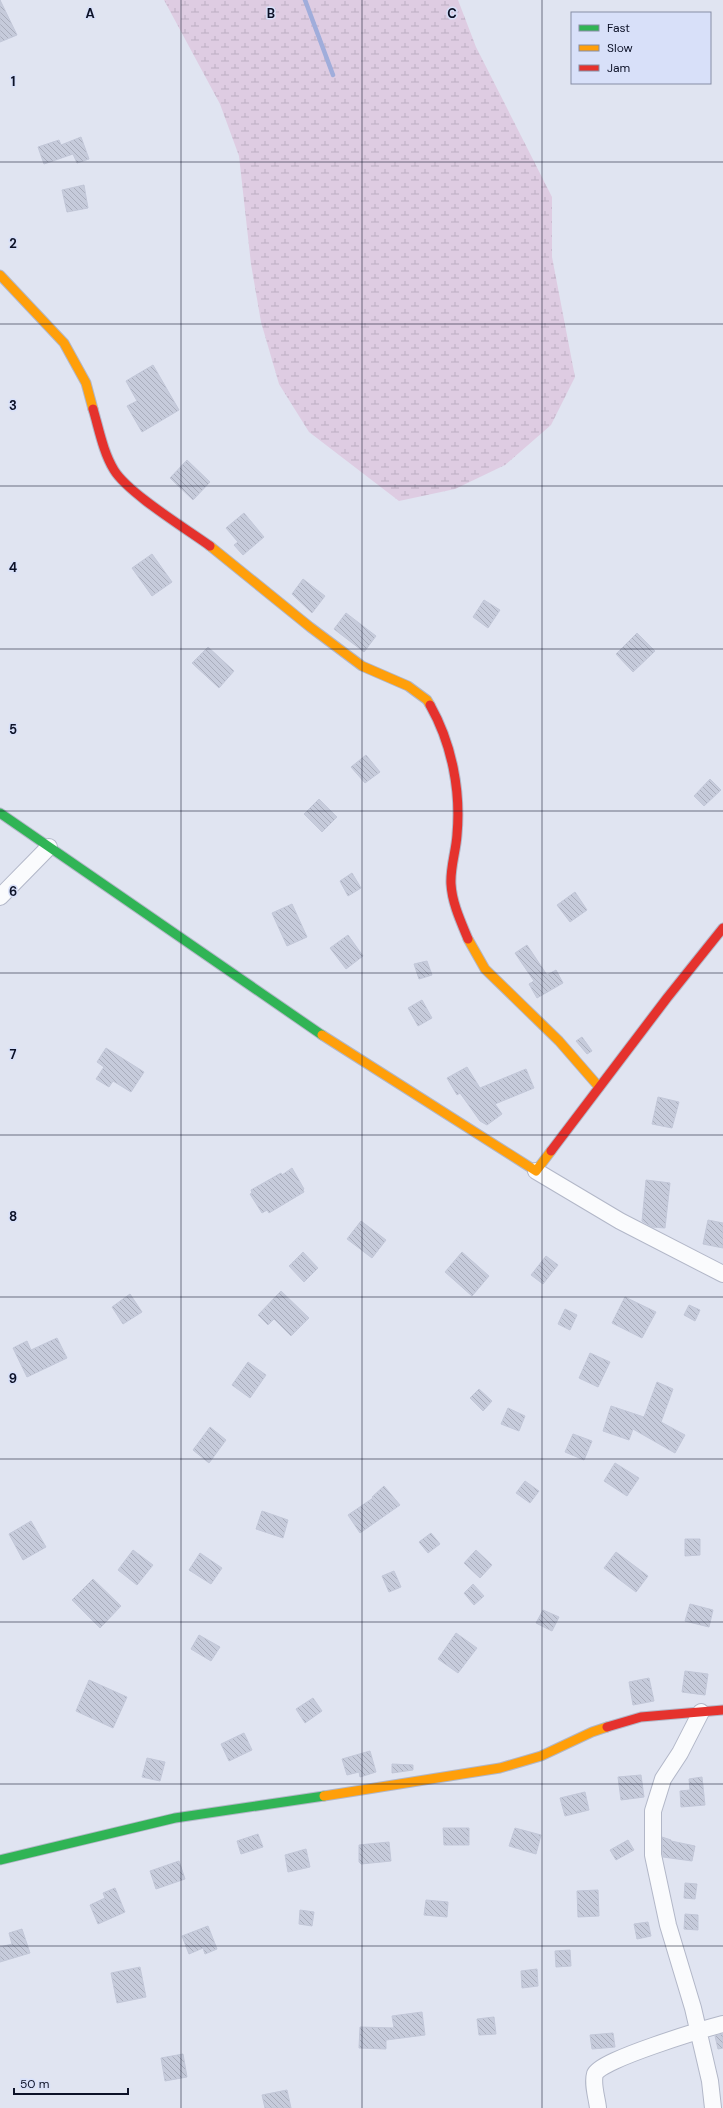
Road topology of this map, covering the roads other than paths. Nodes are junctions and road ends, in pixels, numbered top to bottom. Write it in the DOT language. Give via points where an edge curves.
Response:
graph roads {
  1 [pos="0,275"];
  2 [pos="0,813"];
  3 [pos="49,847"];
  4 [pos="0,897"];
  5 [pos="723,928"];
  6 [pos="599,1087"];
  7 [pos="536,1171"];
  8 [pos="723,1274"];
  9 [pos="723,1710"];
  10 [pos="701,1712"];
  11 [pos="0,1860"];
  12 [pos="723,2024"];
  13 [pos="698,2030"];
  14 [pos="598,2108"];
  15 [pos="713,2108"];
  1 -- 6 [label="street" via="64,343 86,383 104,449 114,470 129,487 212,547 362,666 408,686 427,700 439,721 457,789 457,834 451,884 457,912 470,945 485,969 559,1042"];
  2 -- 3 [label="street"];
  3 -- 4 [label="street"];
  3 -- 7 [label="street" via="315,1031"];
  5 -- 6 [label="street"];
  6 -- 7 [label="street"];
  7 -- 8 [label="street" via="620,1222"];
  9 -- 10 [label="street"];
  10 -- 11 [label="street" via="641,1718 592,1732 541,1756 500,1768 175,1818"];
  10 -- 13 [label="street" via="680,1753 663,1778 653,1811 653,1855 668,1925"];
  12 -- 13 [label="street"];
  13 -- 14 [label="street" via="625,2056 601,2068 595,2074"];
  13 -- 15 [label="street"];
}
